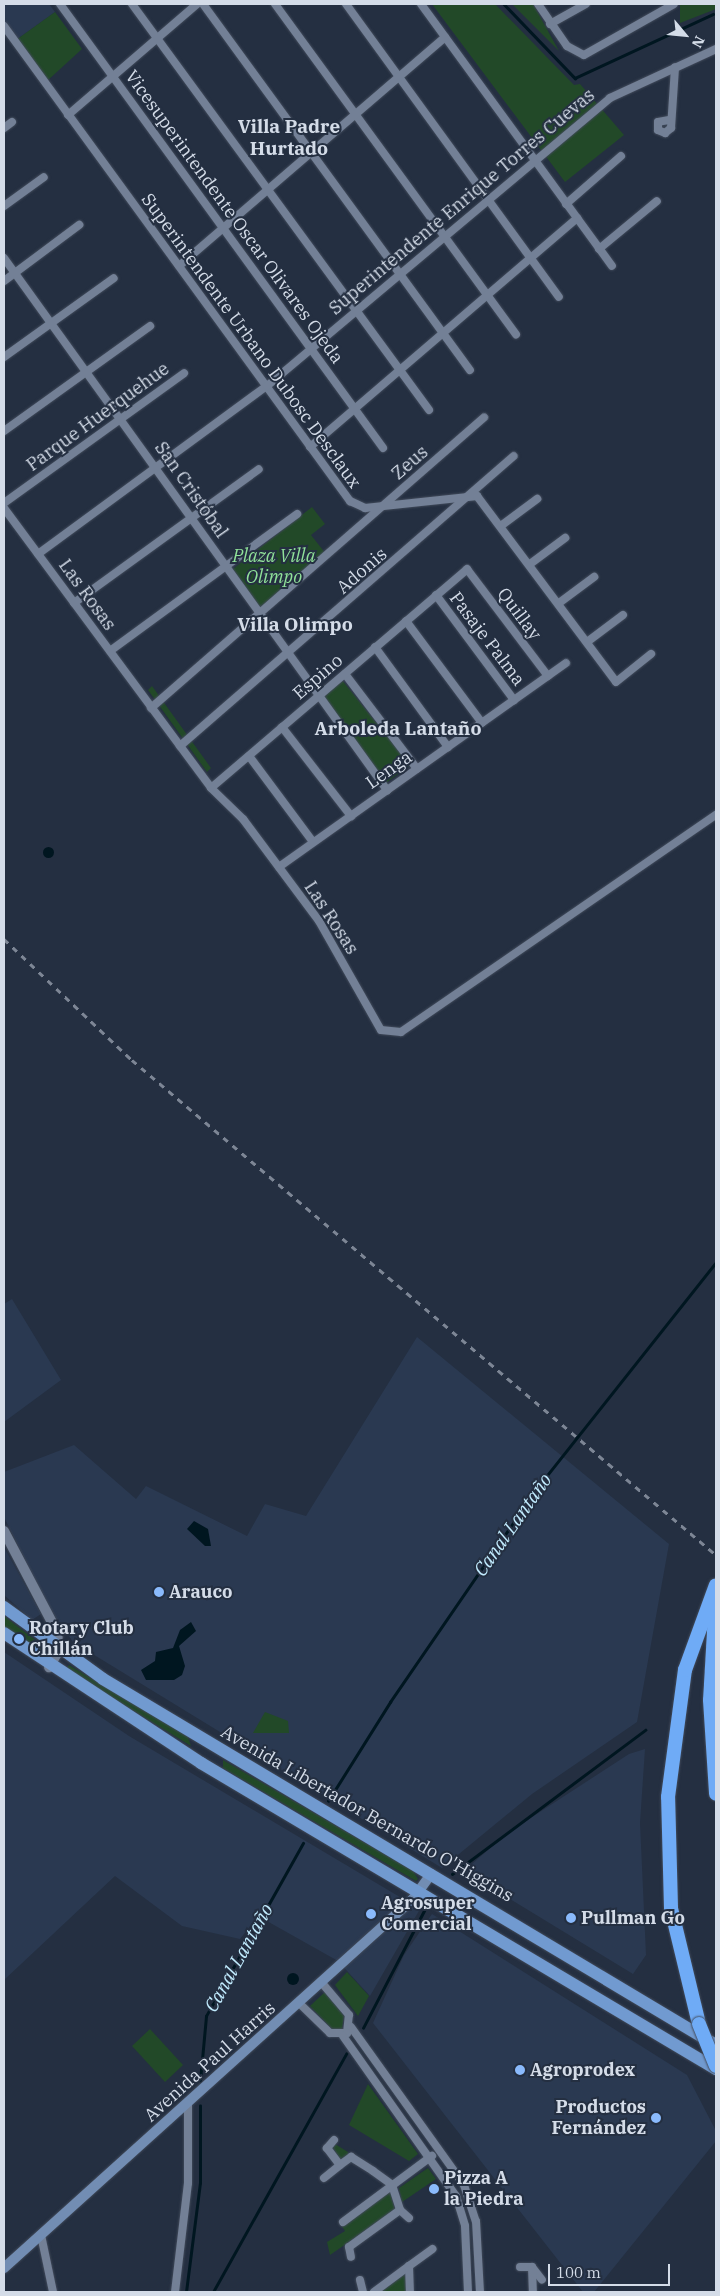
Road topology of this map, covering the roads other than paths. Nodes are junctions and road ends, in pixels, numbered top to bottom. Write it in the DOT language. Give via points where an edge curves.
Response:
graph roads {
  1 [pos="60,4"];
  2 [pos="132,4"];
  3 [pos="198,4"];
  4 [pos="203,4"];
  5 [pos="275,4"];
  6 [pos="346,4"];
  7 [pos="421,4"];
  8 [pos="538,4"];
  9 [pos="586,4"];
  10 [pos="674,4"];
  11 [pos="550,24"];
  12 [pos="4,26"];
  13 [pos="445,37"];
  14 [pos="157,38"];
  15 [pos="716,48"];
  16 [pos="675,67"];
  17 [pos="113,76"];
  18 [pos="399,77"];
  19 [pos="355,114"];
  20 [pos="68,115"];
  21 [pos="669,120"];
  22 [pos="12,122"];
  23 [pos="4,128"];
  24 [pos="311,152"];
  25 [pos="621,156"];
  26 [pos="533,158"];
  27 [pos="44,177"];
  28 [pos="268,189"];
  29 [pos="487,198"];
  30 [pos="656,201"];
  31 [pos="566,204"];
  32 [pos="4,206"];
  33 [pos="577,218"];
  34 [pos="79,225"];
  35 [pos="223,228"];
  36 [pos="443,235"];
  37 [pos="599,249"];
  38 [pos="4,258"];
  39 [pos="531,258"];
  40 [pos="179,266"];
  41 [pos="612,266"];
  42 [pos="15,273"];
  43 [pos="399,273"];
  44 [pos="114,278"];
  45 [pos="4,281"];
  46 [pos="487,295"];
  47 [pos="559,297"];
  48 [pos="356,310"];
  49 [pos="51,323"];
  50 [pos="150,326"];
  51 [pos="443,333"];
  52 [pos="516,334"];
  53 [pos="311,348"];
  54 [pos="4,357"];
  55 [pos="400,370"];
  56 [pos="470,370"];
  57 [pos="87,371"];
  58 [pos="184,373"];
  59 [pos="266,386"];
  60 [pos="355,408"];
  61 [pos="430,410"];
  62 [pos="484,418"];
  63 [pos="121,419"];
  64 [pos="4,431"];
  65 [pos="310,446"];
  66 [pos="383,448"];
  67 [pos="514,456"];
  68 [pos="156,466"];
  69 [pos="259,469"];
  70 [pos="472,495"];
  71 [pos="537,499"];
  72 [pos="4,503"];
  73 [pos="383,506"];
  74 [pos="4,508"];
  75 [pos="297,514"];
  76 [pos="192,518"];
  77 [pos="502,525"];
  78 [pos="566,538"];
  79 [pos="38,554"];
  80 [pos="530,564"];
  81 [pos="226,566"];
  82 [pos="466,569"];
  83 [pos="594,577"];
  84 [pos="436,596"];
  85 [pos="74,603"];
  86 [pos="559,603"];
  87 [pos="260,614"];
  88 [pos="623,615"];
  89 [pos="406,621"];
  90 [pos="587,642"];
  91 [pos="375,648"];
  92 [pos="110,651"];
  93 [pos="289,654"];
  94 [pos="651,654"];
  95 [pos="566,663"];
  96 [pos="345,674"];
  97 [pos="548,676"];
  98 [pos="318,697"];
  99 [pos="514,700"];
  100 [pos="151,708"];
  101 [pos="482,723"];
  102 [pos="282,727"];
  103 [pos="180,746"];
  104 [pos="448,747"];
  105 [pos="249,756"];
  106 [pos="417,769"];
  107 [pos="211,788"];
  108 [pos="387,790"];
  109 [pos="716,815"];
  110 [pos="351,816"];
  111 [pos="313,842"];
  112 [pos="279,867"];
  113 [pos="4,1531"];
  114 [pos="716,1585"];
  115 [pos="716,1597"];
  116 [pos="4,1607"];
  117 [pos="4,1633"];
  118 [pos="59,1650"];
  119 [pos="49,1667"];
  120 [pos="213,1744"];
  121 [pos="201,1764"];
  122 [pos="716,1794"];
  123 [pos="431,1874"];
  124 [pos="420,1892"];
  125 [pos="322,1983"];
  126 [pos="300,2003"];
  127 [pos="351,2027"];
  128 [pos="343,2036"];
  129 [pos="716,2045"];
  130 [pos="716,2067"];
  131 [pos="188,2103"];
  132 [pos="334,2140"];
  133 [pos="440,2150"];
  134 [pos="430,2158"];
  135 [pos="340,2165"];
  136 [pos="324,2178"];
  137 [pos="392,2185"];
  138 [pos="400,2210"];
  139 [pos="409,2218"];
  140 [pos="343,2222"];
  141 [pos="41,2235"];
  142 [pos="432,2249"];
  143 [pos="351,2257"];
  144 [pos="409,2266"];
  145 [pos="532,2267"];
  146 [pos="4,2268"];
  147 [pos="520,2268"];
  148 [pos="360,2280"];
  149 [pos="542,2280"];
  150 [pos="53,2292"];
  151 [pos="175,2292"];
  152 [pos="363,2292"];
  153 [pos="374,2292"];
  154 [pos="410,2292"];
  155 [pos="468,2292"];
  156 [pos="480,2292"];
  157 [pos="533,2292"];
  1 -- 17 [label="street, Vicesuperintendente Oscar Olivares Ojeda"];
  2 -- 14 [label="street"];
  3 -- 14 [label="street"];
  4 -- 24 [label="street"];
  5 -- 19 [label="street"];
  6 -- 18 [label="street"];
  7 -- 13 [label="street"];
  8 -- 11 [label="street"];
  9 -- 11 [label="street"];
  10 -- 11 [label="street" via="584,55 566,46"];
  12 -- 20 [label="street, Superintendente Urbano Dubosc Desclaux"];
  13 -- 18 [label="street"];
  13 -- 26 [label="street"];
  14 -- 17 [label="street"];
  14 -- 28 [label="street"];
  15 -- 16 [label="street, Superintendente Enrique Torres Cuevas"];
  16 -- 21 [label="street"];
  16 -- 26 [label="street, Superintendente Enrique Torres Cuevas" via="610,98"];
  17 -- 20 [label="street"];
  17 -- 35 [label="street, Vicesuperintendente Oscar Olivares Ojeda"];
  18 -- 19 [label="street"];
  18 -- 29 [label="street"];
  19 -- 24 [label="street"];
  19 -- 36 [label="street"];
  20 -- 40 [label="street, Superintendente Urbano Dubosc Desclaux"];
  22 -- 23 [label="street"];
  24 -- 28 [label="street"];
  24 -- 43 [label="street"];
  25 -- 31 [label="street"];
  26 -- 29 [label="street, Superintendente Enrique Torres Cuevas"];
  26 -- 31 [label="street"];
  27 -- 32 [label="street"];
  28 -- 35 [label="street"];
  28 -- 48 [label="street"];
  29 -- 36 [label="street, Superintendente Enrique Torres Cuevas"];
  29 -- 39 [label="street"];
  30 -- 37 [label="street"];
  31 -- 33 [label="street"];
  33 -- 37 [label="street"];
  33 -- 39 [label="street"];
  34 -- 42 [label="street"];
  35 -- 40 [label="street"];
  35 -- 53 [label="street, Vicesuperintendente Oscar Olivares Ojeda"];
  36 -- 43 [label="street, Superintendente Enrique Torres Cuevas"];
  36 -- 46 [label="street"];
  37 -- 41 [label="street"];
  38 -- 42 [label="street, San Cristóbal"];
  39 -- 46 [label="street"];
  39 -- 47 [label="street"];
  40 -- 59 [label="street, Superintendente Urbano Dubosc Desclaux"];
  42 -- 45 [label="street"];
  42 -- 49 [label="street, San Cristóbal"];
  43 -- 48 [label="street, Superintendente Enrique Torres Cuevas"];
  43 -- 51 [label="street"];
  44 -- 49 [label="street"];
  46 -- 51 [label="street"];
  46 -- 52 [label="street"];
  48 -- 53 [label="street, Superintendente Enrique Torres Cuevas"];
  48 -- 55 [label="street"];
  49 -- 54 [label="street"];
  49 -- 57 [label="street, San Cristóbal"];
  50 -- 57 [label="street"];
  51 -- 55 [label="street"];
  51 -- 56 [label="street"];
  53 -- 59 [label="street, Superintendente Enrique Torres Cuevas"];
  53 -- 60 [label="street, Vicesuperintendente Oscar Olivares Ojeda"];
  55 -- 60 [label="street"];
  55 -- 61 [label="street"];
  57 -- 63 [label="street, San Cristóbal"];
  57 -- 64 [label="street"];
  58 -- 63 [label="street, Parque Huerquehue"];
  59 -- 65 [label="street, Superintendente Urbano Dubosc Desclaux"];
  59 -- 68 [label="street, Superintendente Enrique Torres Cuevas"];
  60 -- 65 [label="street"];
  60 -- 66 [label="street, Vicesuperintendente Oscar Olivares Ojeda"];
  62 -- 73 [label="street, Zeus"];
  63 -- 68 [label="street, San Cristóbal"];
  63 -- 72 [label="street, Parque Huerquehue"];
  65 -- 73 [label="street, Superintendente Urbano Dubosc Desclaux" via="352,504 364,508"];
  67 -- 70 [label="street, Adonis"];
  68 -- 76 [label="street, San Cristóbal"];
  68 -- 79 [label="street, Superintendente Enrique Torres Cuevas"];
  69 -- 76 [label="street"];
  70 -- 73 [label="street, Superintendente Urbano Dubosc Desclaux"];
  70 -- 77 [label="street" via="485,502"];
  70 -- 93 [label="street, Adonis"];
  71 -- 77 [label="street"];
  73 -- 87 [label="street, Zeus"];
  74 -- 79 [label="street, Las Rosas"];
  75 -- 81 [label="street"];
  76 -- 81 [label="street, San Cristóbal"];
  76 -- 85 [label="street"];
  77 -- 80 [label="street"];
  78 -- 80 [label="street"];
  79 -- 85 [label="street, Las Rosas"];
  80 -- 86 [label="street"];
  81 -- 87 [label="street, San Cristóbal"];
  81 -- 92 [label="street"];
  82 -- 84 [label="street, Espino"];
  82 -- 97 [label="street, Quillay"];
  83 -- 86 [label="street"];
  84 -- 89 [label="street, Espino"];
  84 -- 99 [label="street, Pasaje Palma"];
  85 -- 92 [label="street, Las Rosas"];
  86 -- 90 [label="street"];
  87 -- 93 [label="street, San Cristóbal"];
  87 -- 100 [label="street, Zeus"];
  88 -- 90 [label="street"];
  89 -- 91 [label="street, Espino"];
  89 -- 101 [label="street"];
  90 -- 94 [label="street" via="616,682"];
  91 -- 96 [label="street, Espino"];
  91 -- 104 [label="street"];
  92 -- 100 [label="street, Las Rosas"];
  93 -- 98 [label="street, San Cristóbal"];
  93 -- 103 [label="street, Adonis"];
  95 -- 97 [label="street, Lenga"];
  96 -- 98 [label="street, Espino"];
  96 -- 106 [label="street"];
  97 -- 99 [label="street, Lenga"];
  98 -- 102 [label="street, Espino"];
  98 -- 108 [label="street, San Cristóbal"];
  99 -- 101 [label="street, Lenga"];
  100 -- 103 [label="street, Las Rosas"];
  101 -- 104 [label="street, Lenga"];
  102 -- 105 [label="street, Espino"];
  102 -- 110 [label="street"];
  103 -- 107 [label="street, Las Rosas"];
  104 -- 106 [label="street, Lenga"];
  105 -- 107 [label="street, Espino"];
  105 -- 111 [label="street"];
  106 -- 108 [label="street, Lenga"];
  107 -- 112 [label="street, Las Rosas" via="232,806"];
  108 -- 110 [label="street, Lenga"];
  109 -- 112 [label="street, Las Rosas" via="400,1032 390,1034 381,1030 319,921"];
  110 -- 111 [label="street, Lenga"];
  111 -- 112 [label="street, Lenga"];
  113 -- 118 [label="street" via="54,1625"];
  114 -- 130 [label="highway, bridge" via="685,1670 668,1796 672,1916 699,2024"];
  115 -- 122 [label="highway" via="710,1700"];
  116 -- 118 [label="main road, Avenida Libertador Bernardo O'Higgins"];
  117 -- 119 [label="main road"];
  118 -- 119 [label="street"];
  118 -- 120 [label="main road, Avenida Libertador Bernardo O'Higgins"];
  119 -- 121 [label="main road"];
  120 -- 121 [label="main road"];
  120 -- 123 [label="main road, Avenida Libertador Bernardo O'Higgins"];
  121 -- 124 [label="main road"];
  123 -- 124 [label="main road, Avenida Paul Harris"];
  123 -- 129 [label="main road, Avenida Libertador Bernardo O'Higgins"];
  124 -- 125 [label="main road, Avenida Paul Harris"];
  124 -- 130 [label="main road"];
  125 -- 126 [label="main road, Avenida Paul Harris"];
  125 -- 127 [label="street" via="344,2008"];
  126 -- 128 [label="street" via="321,2028"];
  126 -- 131 [label="main road, Avenida Paul Harris"];
  127 -- 128 [label="street"];
  127 -- 133 [label="street"];
  128 -- 134 [label="street"];
  131 -- 141 [label="main road, Avenida Paul Harris"];
  131 -- 151 [label="street" via="188,2183"];
  132 -- 135 [label="street" via="327,2148"];
  133 -- 134 [label="street"];
  133 -- 156 [label="street" via="473,2206"];
  134 -- 137 [label="street"];
  134 -- 155 [label="street" via="452,2190 463,2216"];
  135 -- 136 [label="street"];
  135 -- 137 [label="street" via="351,2157"];
  137 -- 138 [label="street"];
  137 -- 140 [label="street"];
  138 -- 139 [label="street"];
  138 -- 143 [label="street" via="349,2247"];
  141 -- 146 [label="main road, Avenida Paul Harris"];
  141 -- 150 [label="street"];
  142 -- 144 [label="street"];
  144 -- 153 [label="street"];
  144 -- 154 [label="street"];
  145 -- 147 [label="street"];
  145 -- 149 [label="street"];
  145 -- 157 [label="street"];
  148 -- 152 [label="street"];
}
